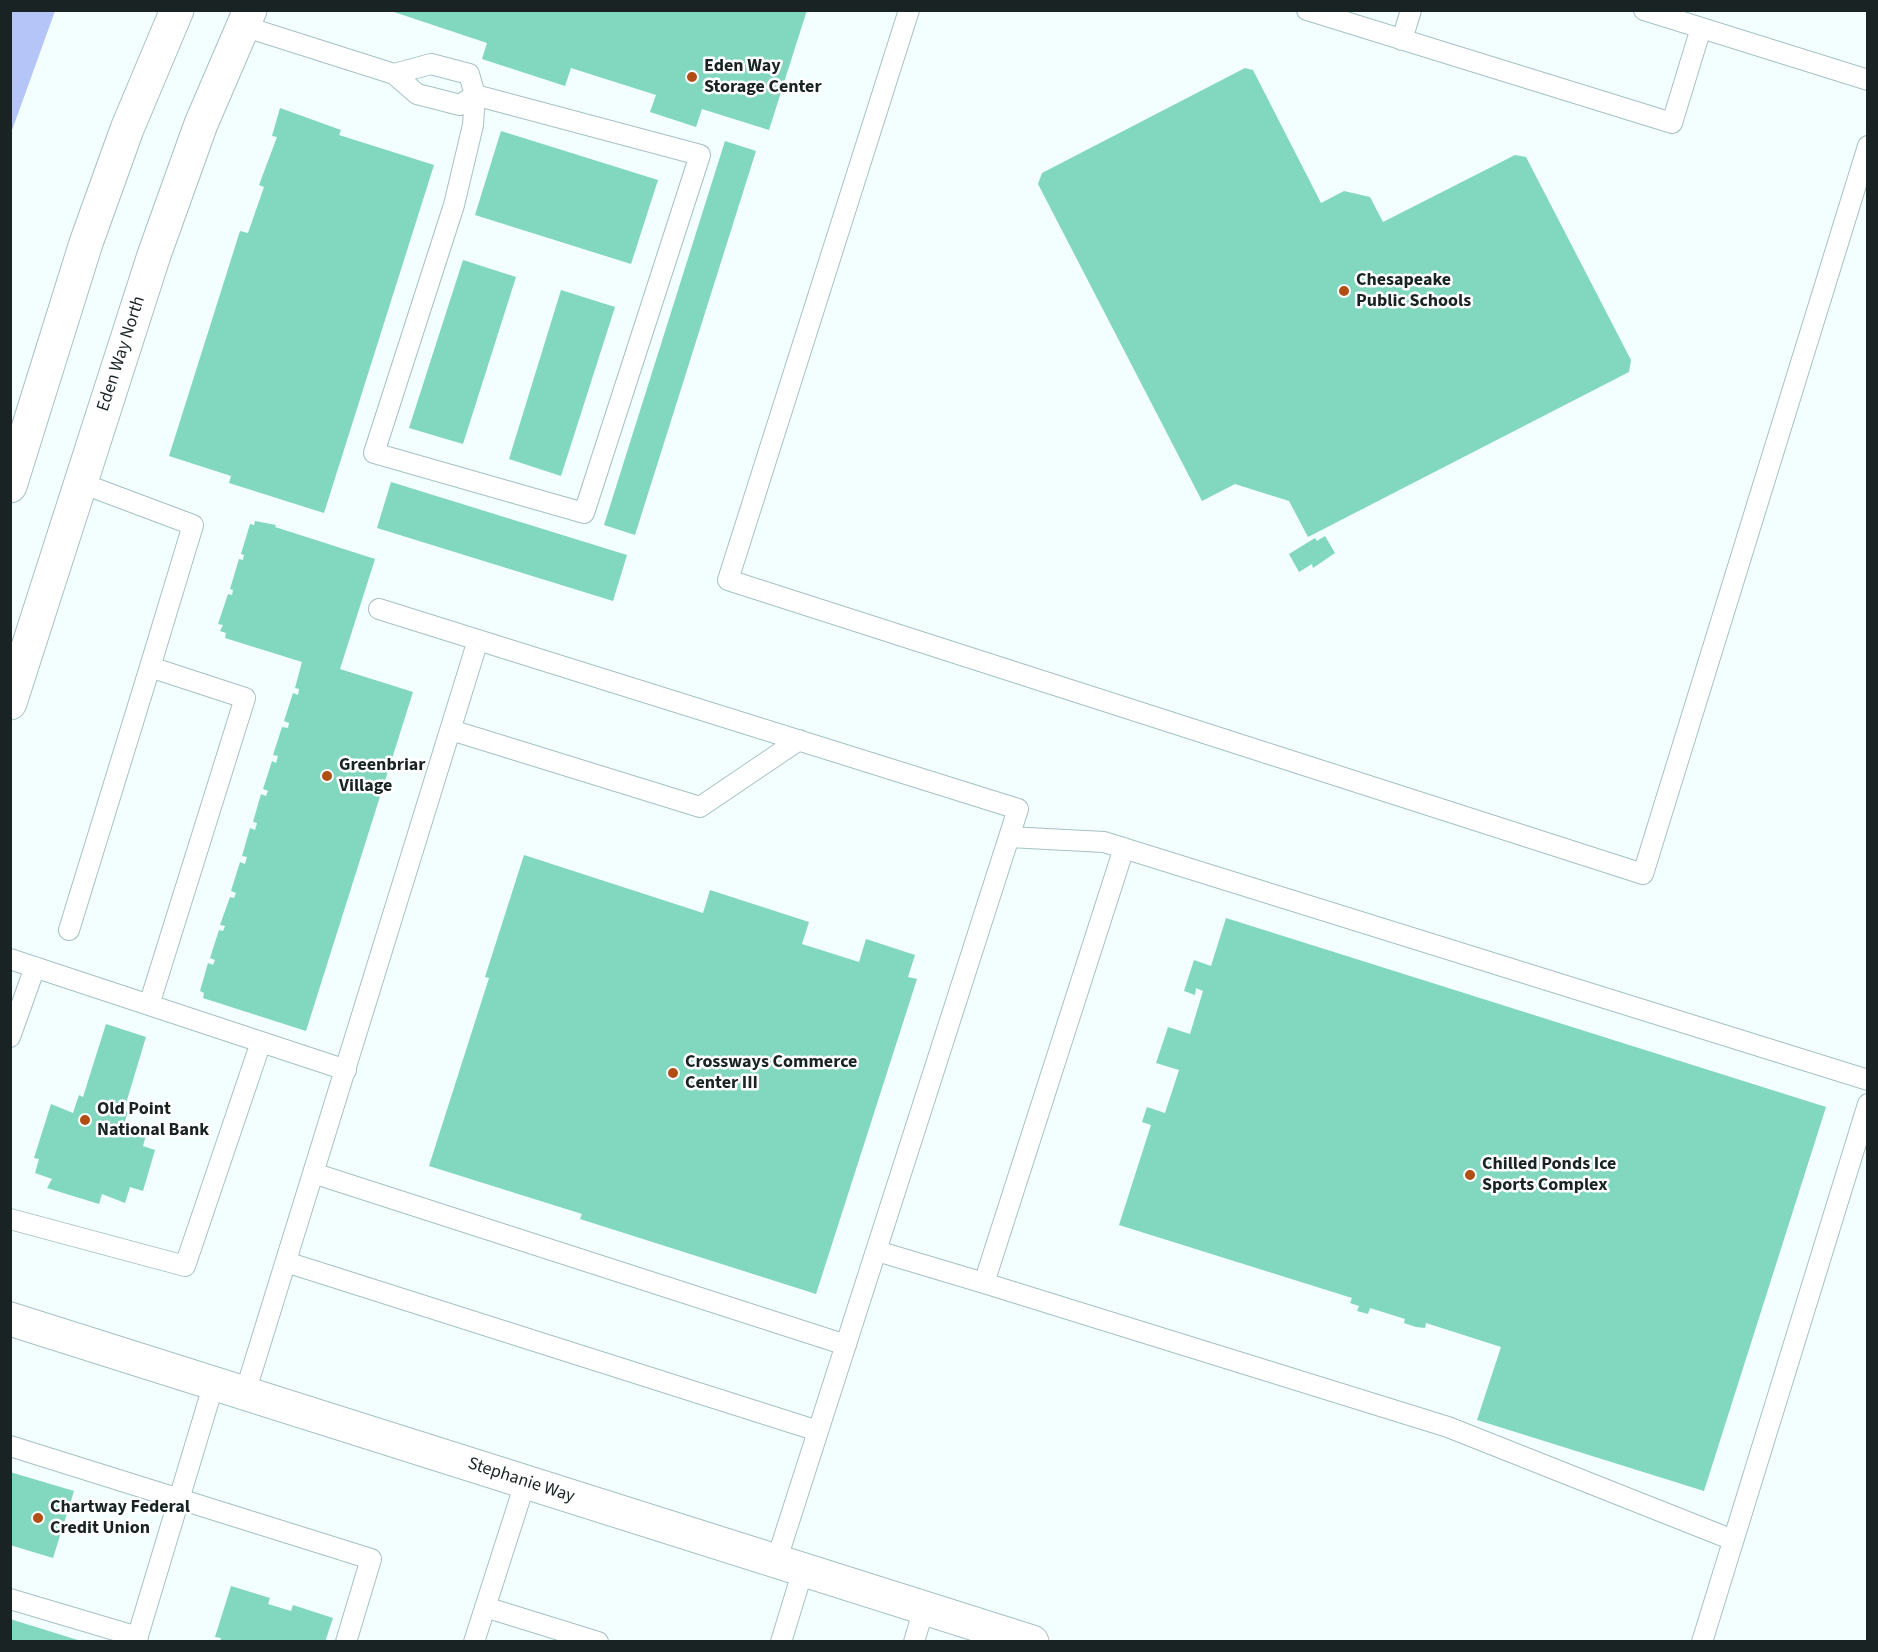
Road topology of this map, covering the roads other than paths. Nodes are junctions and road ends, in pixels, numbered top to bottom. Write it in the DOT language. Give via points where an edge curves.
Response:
graph roads {
  1 [pos="177,10"];
  2 [pos="909,10"];
  3 [pos="1307,10"];
  4 [pos="1411,10"];
  5 [pos="1644,10"];
  6 [pos="246,18"];
  7 [pos="1701,28"];
  8 [pos="1402,40"];
  9 [pos="394,74"];
  10 [pos="1868,80"];
  11 [pos="475,94"];
  12 [pos="1868,146"];
  13 [pos="81,483"];
  14 [pos="10,486"];
  15 [pos="379,609"];
  16 [pos="478,640"];
  17 [pos="150,667"];
  18 [pos="10,703"];
  19 [pos="451,730"];
  20 [pos="799,740"];
  21 [pos="1009,837"];
  22 [pos="1124,848"];
  23 [pos="69,930"];
  24 [pos="10,959"];
  25 [pos="35,967"];
  26 [pos="149,1005"];
  27 [pos="10,1037"];
  28 [pos="261,1042"];
  29 [pos="346,1070"];
  30 [pos="1868,1080"];
  31 [pos="1868,1104"];
  32 [pos="313,1173"];
  33 [pos="10,1219"];
  34 [pos="877,1251"];
  35 [pos="286,1262"];
  36 [pos="984,1283"];
  37 [pos="10,1319"];
  38 [pos="846,1345"];
  39 [pos="214,1383"];
  40 [pos="245,1393"];
  41 [pos="818,1431"];
  42 [pos="10,1446"];
  43 [pos="525,1483"];
  44 [pos="179,1500"];
  45 [pos="1733,1540"];
  46 [pos="790,1566"];
  47 [pos="10,1599"];
  48 [pos="485,1606"];
  49 [pos="924,1608"];
  50 [pos="137,1639"];
  51 [pos="346,1641"];
  52 [pos="474,1641"];
  53 [pos="598,1641"];
  54 [pos="781,1641"];
  55 [pos="914,1641"];
  56 [pos="1032,1641"];
  57 [pos="1702,1641"];
  1 -- 14 [label="street" via="127,129 86,243"];
  2 -- 12 [label="lane" via="728,580 1642,874"];
  3 -- 8 [label="lane"];
  4 -- 8 [label="lane"];
  5 -- 7 [label="lane"];
  6 -- 9 [label="lane"];
  6 -- 13 [label="street, Eden Way North" via="201,124 154,255"];
  7 -- 8 [label="lane" via="1672,123"];
  7 -- 10 [label="lane"];
  9 -- 11 [label="lane" via="417,94 460,105"];
  9 -- 11 [label="lane" via="431,64 449,68 469,74"];
  11 -- 11 [label="lane" via="473,125 454,205 374,453 584,513 700,154"];
  13 -- 17 [label="lane" via="193,525"];
  13 -- 18 [label="street, Eden Way North"];
  15 -- 16 [label="lane"];
  16 -- 19 [label="lane"];
  16 -- 20 [label="lane"];
  17 -- 23 [label="lane"];
  17 -- 26 [label="lane" via="245,698"];
  19 -- 20 [label="lane" via="700,807"];
  19 -- 29 [label="lane"];
  20 -- 21 [label="lane" via="1018,809"];
  21 -- 22 [label="lane" via="1104,842"];
  21 -- 34 [label="lane"];
  22 -- 30 [label="lane"];
  22 -- 36 [label="lane"];
  24 -- 25 [label="lane"];
  25 -- 26 [label="lane"];
  25 -- 27 [label="lane"];
  26 -- 28 [label="lane"];
  28 -- 29 [label="lane"];
  28 -- 33 [label="lane" via="185,1266"];
  29 -- 32 [label="lane"];
  31 -- 45 [label="lane"];
  32 -- 35 [label="lane"];
  32 -- 38 [label="lane"];
  34 -- 36 [label="lane"];
  34 -- 38 [label="lane"];
  35 -- 40 [label="lane"];
  35 -- 41 [label="lane"];
  36 -- 45 [label="lane" via="1448,1427"];
  37 -- 39 [label="street, Stephanie Way"];
  38 -- 41 [label="lane"];
  39 -- 40 [label="street, Stephanie Way"];
  39 -- 44 [label="lane"];
  40 -- 43 [label="street, Stephanie Way"];
  41 -- 46 [label="lane"];
  42 -- 44 [label="lane"];
  43 -- 46 [label="street, Stephanie Way"];
  43 -- 48 [label="lane"];
  44 -- 50 [label="lane"];
  44 -- 51 [label="lane" via="371,1559"];
  45 -- 57 [label="lane"];
  46 -- 49 [label="street, Stephanie Way"];
  46 -- 54 [label="lane"];
  47 -- 50 [label="lane"];
  48 -- 52 [label="lane"];
  48 -- 53 [label="lane"];
  49 -- 55 [label="lane"];
  49 -- 56 [label="street, Stephanie Way"];
}
